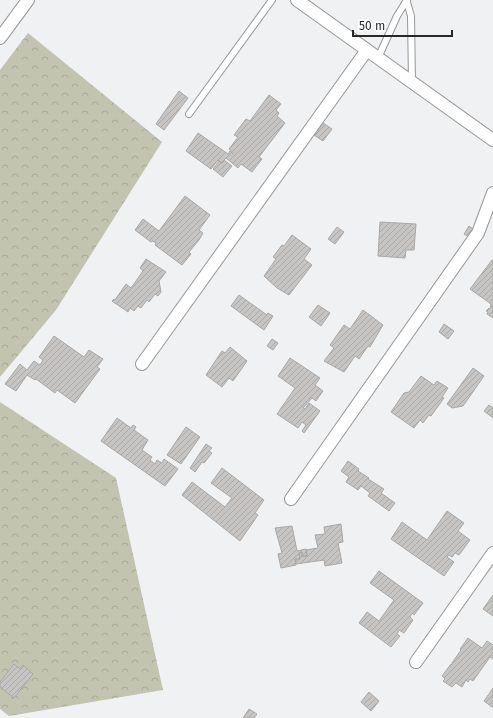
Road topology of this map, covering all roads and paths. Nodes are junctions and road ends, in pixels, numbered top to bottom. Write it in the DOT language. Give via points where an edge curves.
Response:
graph roads {
  1 [pos="28,0"];
  2 [pos="272,0"];
  3 [pos="297,0"];
  4 [pos="407,1"];
  5 [pos="0,38"];
  6 [pos="367,50"];
  7 [pos="378,58"];
  8 [pos="412,82"];
  9 [pos="189,114"];
  10 [pos="493,140"];
  11 [pos="493,193"];
  12 [pos="142,364"];
  13 [pos="291,499"];
  14 [pos="493,553"];
  15 [pos="416,662"];
  1 -- 5 [label="street"];
  2 -- 9 [label="lane"];
  3 -- 6 [label="street"];
  4 -- 7 [label="lane" via="397,16"];
  4 -- 8 [label="lane" via="411,16"];
  6 -- 7 [label="street"];
  6 -- 12 [label="street"];
  7 -- 8 [label="street"];
  8 -- 10 [label="street"];
  11 -- 13 [label="street" via="478,233"];
  14 -- 15 [label="street"];
}
